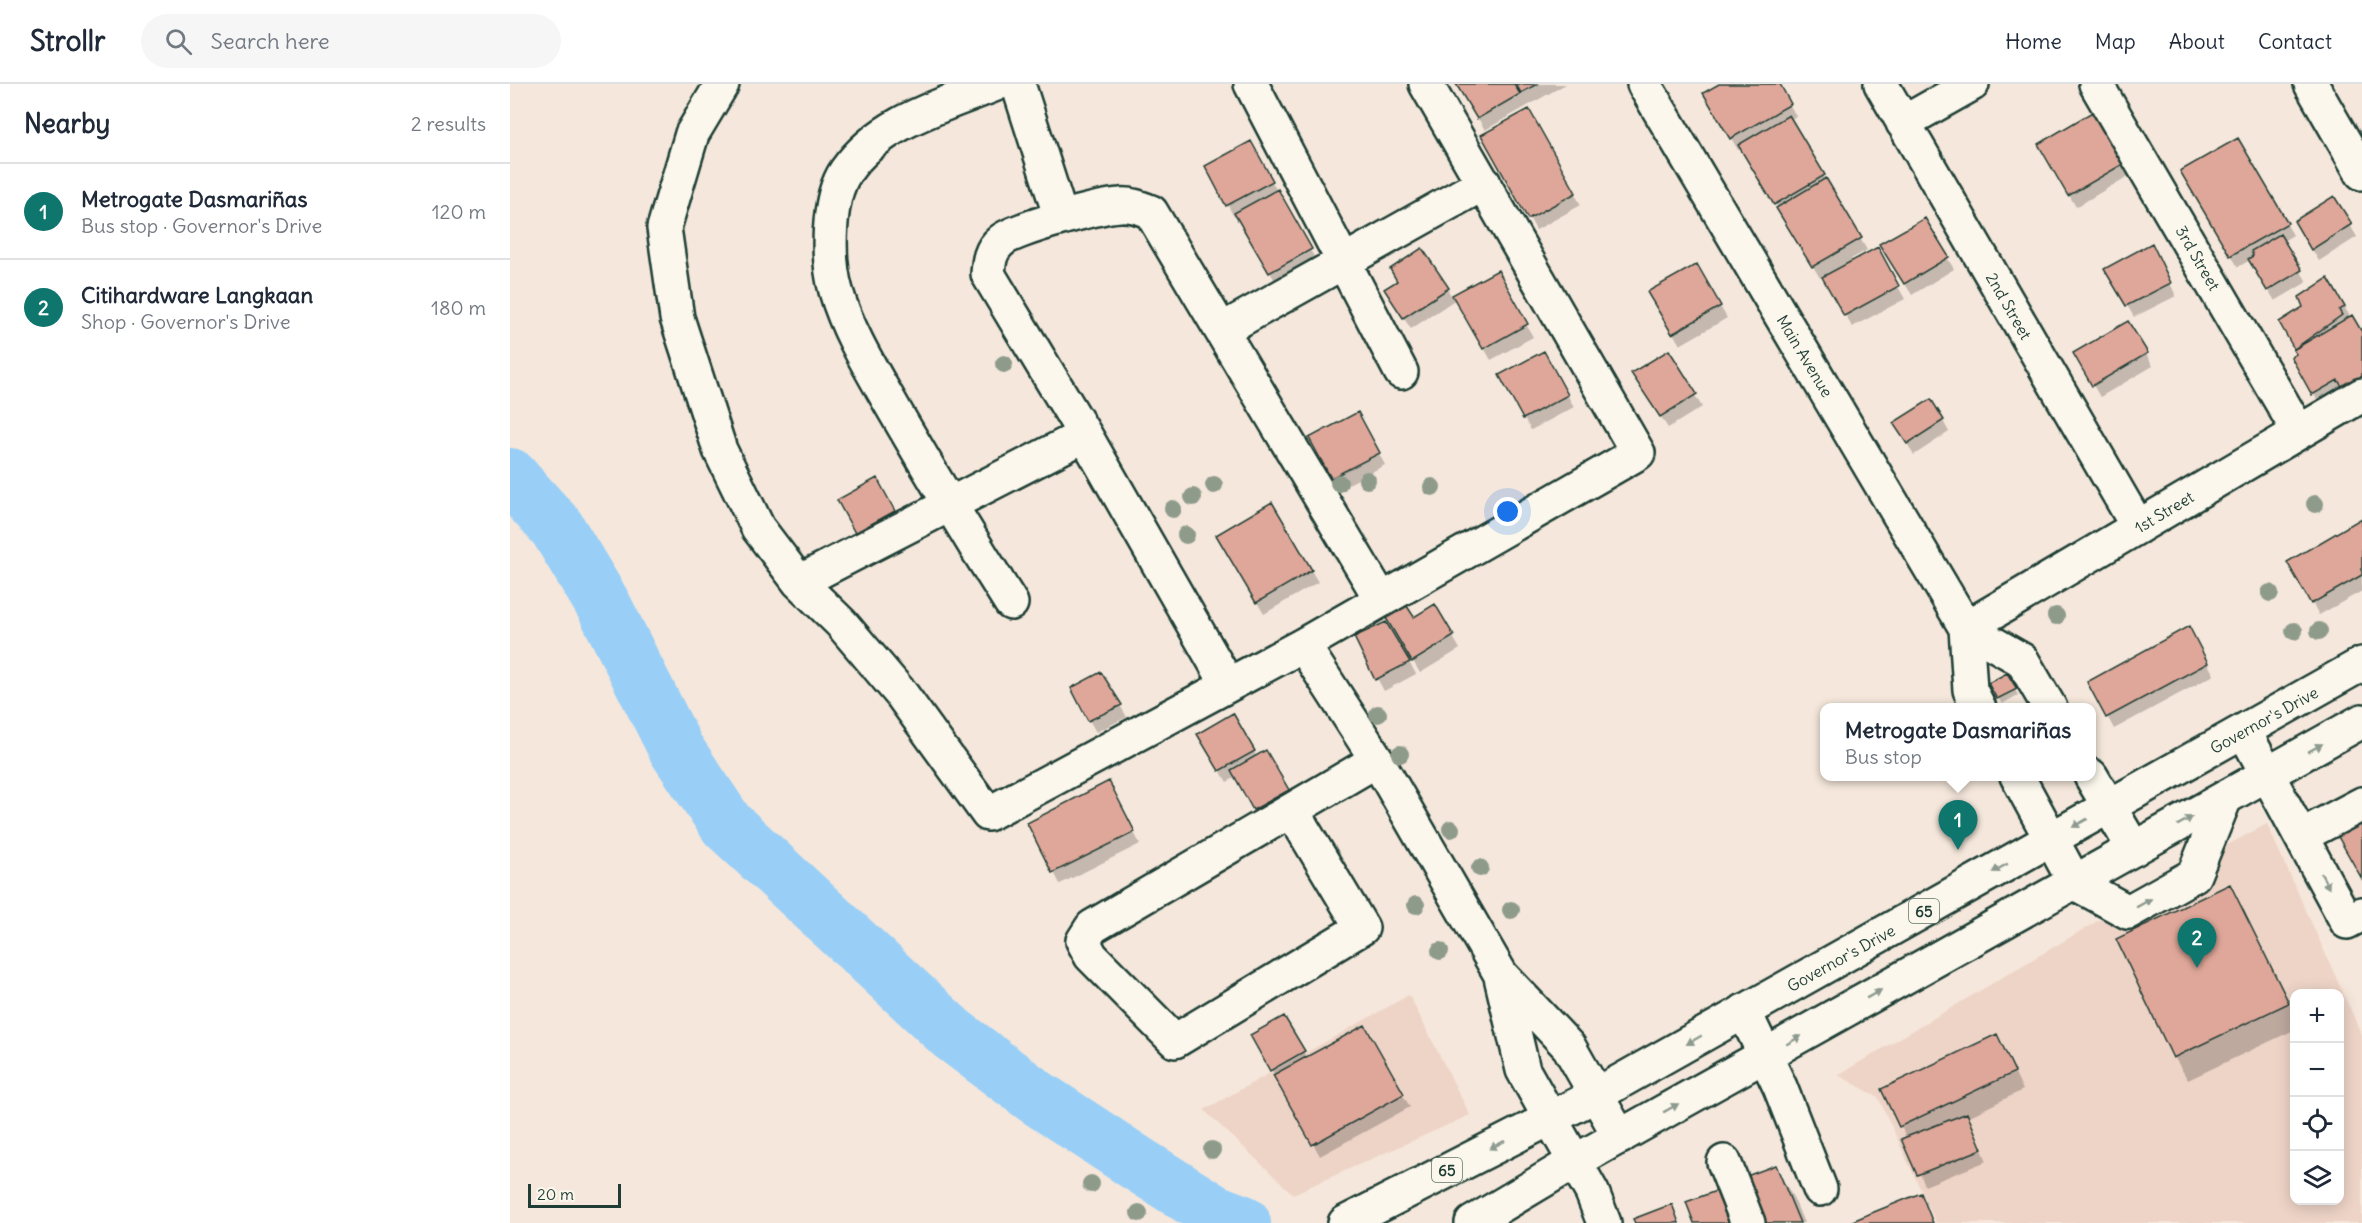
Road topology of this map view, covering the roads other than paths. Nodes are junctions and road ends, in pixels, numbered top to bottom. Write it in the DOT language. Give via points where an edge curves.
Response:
graph roads {
  1 [pos="722,84"];
  2 [pos="996,84"];
  3 [pos="1018,84"];
  4 [pos="1251,84"];
  5 [pos="1426,84"];
  6 [pos="1644,84"];
  7 [pos="1881,84"];
  8 [pos="1972,84"];
  9 [pos="2096,84"];
  10 [pos="2311,84"];
  11 [pos="1904,123"];
  12 [pos="2362,173"];
  13 [pos="1484,183"];
  14 [pos="1060,218"];
  15 [pos="1344,262"];
  16 [pos="1222,330"];
  17 [pos="1401,372"];
  18 [pos="2362,395"];
  19 [pos="2299,432"];
  20 [pos="1085,435"];
  21 [pos="949,505"];
  22 [pos="2138,527"];
  23 [pos="799,582"];
  24 [pos="1381,598"];
  25 [pos="1011,603"];
  26 [pos="1966,627"];
  27 [pos="1303,645"];
  28 [pos="2362,664"];
  29 [pos="1228,686"];
  30 [pos="1976,703"];
  31 [pos="2047,703"];
  32 [pos="2362,722"];
  33 [pos="2244,731"];
  34 [pos="1377,760"];
  35 [pos="2267,775"];
  36 [pos="2019,781"];
  37 [pos="2093,781"];
  38 [pos="2225,798"];
  39 [pos="2362,804"];
  40 [pos="2109,807"];
  41 [pos="1292,811"];
  42 [pos="2301,836"];
  43 [pos="2051,840"];
  44 [pos="2134,849"];
  45 [pos="2075,883"];
  46 [pos="2362,914"];
  47 [pos="1501,975"];
  48 [pos="1744,1011"];
  49 [pos="1764,1057"];
  50 [pos="1596,1095"];
  51 [pos="1549,1119"];
  52 [pos="1620,1137"];
  53 [pos="1574,1162"];
  54 [pos="1724,1162"];
  55 [pos="1820,1189"];
  56 [pos="1345,1223"];
  57 [pos="1472,1223"];
  58 [pos="1604,1223"];
  59 [pos="1748,1223"];
  1 -- 23 [label="street" via="692,134 664,228 677,318 720,450 758,528"];
  2 -- 21 [label="street" via="897,123 865,148 844,173 831,213 829,255 836,291 866,361"];
  3 -- 14 [label="street"];
  4 -- 15 [label="street"];
  5 -- 13 [label="street"];
  6 -- 26 [label="street, Main Avenue"];
  7 -- 11 [label="street, 2nd Street"];
  8 -- 11 [label="street"];
  9 -- 19 [label="street, 3rd Street"];
  10 -- 12 [label="street"];
  11 -- 22 [label="street, 2nd Street"];
  13 -- 15 [label="street"];
  13 -- 24 [label="street" via="1638,453"];
  14 -- 16 [label="street" via="1120,205 1134,205 1151,212"];
  14 -- 20 [label="street" via="1002,239 990,255 988,274"];
  15 -- 16 [label="street"];
  15 -- 17 [label="street"];
  16 -- 24 [label="street"];
  18 -- 19 [label="street, 1st Street"];
  19 -- 22 [label="street, 1st Street"];
  20 -- 21 [label="street"];
  20 -- 29 [label="street"];
  21 -- 23 [label="street"];
  21 -- 25 [label="street"];
  22 -- 26 [label="street, 1st Street"];
  23 -- 29 [label="street" via="841,623 902,695 988,814"];
  24 -- 27 [label="street"];
  26 -- 30 [label="street, Main Avenue" via="1970,690"];
  26 -- 31 [label="street, Main Avenue" via="2022,660"];
  27 -- 29 [label="street"];
  27 -- 34 [label="street"];
  28 -- 33 [label="street, Governor's Drive / 65"];
  35 -- 32 [label="street, one-way"];
  33 -- 35 [label="street"];
  33 -- 40 [label="street, Governor's Drive / 65"];
  34 -- 41 [label="street"];
  34 -- 47 [label="street"];
  35 -- 38 [label="street"];
  35 -- 42 [label="street"];
  36 -- 43 [label="street"];
  37 -- 40 [label="street"];
  44 -- 38 [label="street, one-way"];
  45 -- 38 [label="street, one-way" via="2128,912 2194,875"];
  39 -- 42 [label="street"];
  40 -- 43 [label="street, Governor's Drive / 65, one-way"];
  40 -- 44 [label="street"];
  41 -- 41 [label="street" via="1092,927 1083,941 1091,956 1175,1041 1362,928"];
  42 -- 46 [label="street, one-way" via="2347,922"];
  43 -- 45 [label="street"];
  43 -- 48 [label="street, Governor's Drive / 65, one-way"];
  44 -- 45 [label="street"];
  49 -- 45 [label="street, one-way"];
  47 -- 50 [label="street" via="1567,1045"];
  47 -- 51 [label="street" via="1523,1070"];
  48 -- 49 [label="street"];
  48 -- 50 [label="street, Governor's Drive / 65, one-way"];
  52 -- 49 [label="street, one-way"];
  49 -- 55 [label="street" via="1780,1087"];
  50 -- 51 [label="street, Governor's Drive / 65"];
  50 -- 52 [label="street"];
  51 -- 53 [label="street"];
  51 -- 56 [label="street, Governor's Drive / 65, one-way"];
  52 -- 53 [label="street"];
  53 -- 57 [label="street"];
  53 -- 58 [label="street"];
  54 -- 59 [label="street"];
}
